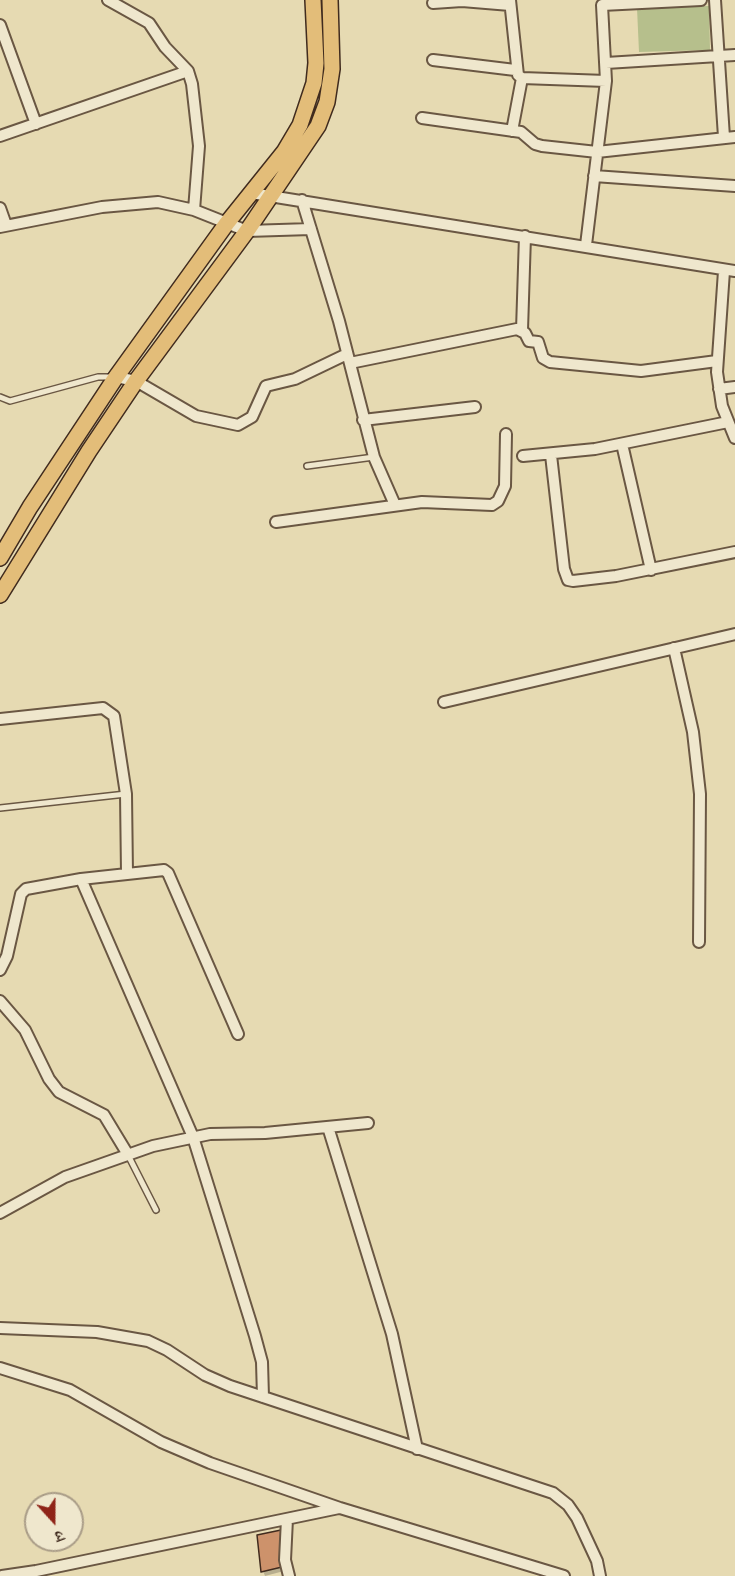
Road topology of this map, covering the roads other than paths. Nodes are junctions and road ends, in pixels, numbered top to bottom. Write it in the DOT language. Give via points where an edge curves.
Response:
graph roads {
  1 [pos="108,0"];
  2 [pos="313,0"];
  3 [pos="330,0"];
  4 [pos="701,0"];
  5 [pos="716,0"];
  6 [pos="433,3"];
  7 [pos="510,3"];
  8 [pos="602,3"];
  9 [pos="0,25"];
  10 [pos="720,56"];
  11 [pos="735,56"];
  12 [pos="433,60"];
  13 [pos="606,63"];
  14 [pos="188,71"];
  15 [pos="518,74"];
  16 [pos="606,81"];
  17 [pos="422,118"];
  18 [pos="36,124"];
  19 [pos="512,131"];
  20 [pos="0,136"];
  21 [pos="730,137"];
  22 [pos="597,152"];
  23 [pos="594,176"];
  24 [pos="735,186"];
  25 [pos="251,193"];
  26 [pos="271,196"];
  27 [pos="302,200"];
  28 [pos="0,208"];
  29 [pos="194,210"];
  30 [pos="227,224"];
  31 [pos="3,226"];
  32 [pos="311,229"];
  33 [pos="247,231"];
  34 [pos="525,236"];
  35 [pos="586,245"];
  36 [pos="729,271"];
  37 [pos="522,330"];
  38 [pos="348,359"];
  39 [pos="717,361"];
  40 [pos="116,377"];
  41 [pos="136,381"];
  42 [pos="735,387"];
  43 [pos="719,389"];
  44 [pos="0,397"];
  45 [pos="475,407"];
  46 [pos="363,420"];
  47 [pos="728,422"];
  48 [pos="506,434"];
  49 [pos="735,438"];
  50 [pos="622,444"];
  51 [pos="551,455"];
  52 [pos="523,456"];
  53 [pos="374,458"];
  54 [pos="307,466"];
  55 [pos="395,505"];
  56 [pos="276,522"];
  57 [pos="735,552"];
  58 [pos="0,558"];
  59 [pos="651,570"];
  60 [pos="0,595"];
  61 [pos="735,634"];
  62 [pos="674,648"];
  63 [pos="444,702"];
  64 [pos="0,719"];
  65 [pos="126,794"];
  66 [pos="0,808"];
  67 [pos="127,874"];
  68 [pos="81,879"];
  69 [pos="699,942"];
  70 [pos="0,970"];
  71 [pos="0,1001"];
  72 [pos="238,1034"];
  73 [pos="368,1123"];
  74 [pos="328,1127"];
  75 [pos="193,1137"];
  76 [pos="127,1153"];
  77 [pos="156,1210"];
  78 [pos="0,1213"];
  79 [pos="0,1328"];
  80 [pos="0,1368"];
  81 [pos="263,1397"];
  82 [pos="417,1449"];
  83 [pos="340,1508"];
  84 [pos="286,1519"];
  85 [pos="2,1576"];
  86 [pos="289,1576"];
  87 [pos="564,1576"];
  88 [pos="600,1576"];
  1 -- 14 [label="street" via="149,23"];
  2 -- 25 [label="main road" via="316,63 309,105 284,152"];
  3 -- 26 [label="main road" via="332,69 327,102 318,126"];
  4 -- 8 [label="street"];
  5 -- 10 [label="street"];
  6 -- 7 [label="street"];
  7 -- 15 [label="street"];
  8 -- 13 [label="street"];
  9 -- 18 [label="street"];
  10 -- 11 [label="street"];
  10 -- 13 [label="street"];
  10 -- 21 [label="street"];
  12 -- 15 [label="street"];
  13 -- 16 [label="street"];
  14 -- 18 [label="street"];
  14 -- 29 [label="street" via="199,146"];
  15 -- 16 [label="street"];
  15 -- 19 [label="street"];
  16 -- 22 [label="street"];
  17 -- 19 [label="street"];
  18 -- 20 [label="street"];
  19 -- 22 [label="street" via="521,132 543,146"];
  21 -- 22 [label="street"];
  22 -- 23 [label="street"];
  23 -- 24 [label="street"];
  23 -- 35 [label="street"];
  25 -- 26 [label="street"];
  25 -- 30 [label="main road"];
  26 -- 27 [label="street"];
  26 -- 33 [label="main road"];
  27 -- 32 [label="street"];
  27 -- 34 [label="street"];
  28 -- 31 [label="street"];
  29 -- 30 [label="street"];
  29 -- 31 [label="street" via="158,202 132,203"];
  30 -- 33 [label="street"];
  30 -- 40 [label="main road"];
  32 -- 33 [label="street"];
  32 -- 38 [label="street"];
  33 -- 41 [label="main road"];
  34 -- 35 [label="street"];
  34 -- 37 [label="street"];
  35 -- 36 [label="street"];
  36 -- 39 [label="street"];
  37 -- 38 [label="street"];
  37 -- 39 [label="street" via="529,340 538,342 543,358 550,362 641,371"];
  38 -- 41 [label="street" via="266,386 252,417 238,425 196,417"];
  38 -- 46 [label="street"];
  39 -- 43 [label="street"];
  40 -- 41 [label="street"];
  40 -- 44 [label="lane" via="98,377 10,401"];
  40 -- 58 [label="main road"];
  41 -- 60 [label="main road"];
  42 -- 43 [label="street"];
  43 -- 47 [label="street"];
  45 -- 46 [label="street"];
  46 -- 53 [label="street"];
  47 -- 49 [label="street"];
  47 -- 50 [label="street"];
  48 -- 55 [label="street" via="505,486 492,505 437,501"];
  50 -- 51 [label="street"];
  50 -- 59 [label="street"];
  51 -- 52 [label="street"];
  51 -- 59 [label="street" via="568,580"];
  53 -- 54 [label="lane"];
  53 -- 55 [label="street"];
  55 -- 56 [label="street"];
  57 -- 59 [label="street"];
  61 -- 62 [label="street"];
  62 -- 63 [label="street"];
  62 -- 69 [label="street" via="693,732 700,794"];
  64 -- 65 [label="street" via="109,710 118,726"];
  65 -- 66 [label="lane"];
  65 -- 67 [label="street"];
  67 -- 68 [label="street"];
  67 -- 72 [label="street" via="157,869 168,873"];
  68 -- 70 [label="street" via="34,886 21,894 7,956"];
  68 -- 75 [label="street"];
  71 -- 76 [label="street" via="25,1030 59,1092 104,1115"];
  73 -- 74 [label="street"];
  74 -- 75 [label="street"];
  74 -- 82 [label="street" via="392,1334"];
  75 -- 76 [label="street"];
  75 -- 81 [label="street" via="262,1362"];
  76 -- 77 [label="lane"];
  76 -- 78 [label="street" via="65,1177"];
  79 -- 81 [label="street" via="132,1337 167,1350 205,1375"];
  80 -- 83 [label="street" via="70,1390 130,1426 200,1459"];
  81 -- 82 [label="street"];
  82 -- 88 [label="street" via="553,1493 577,1518"];
  83 -- 84 [label="street"];
  83 -- 87 [label="street"];
  84 -- 85 [label="street"];
  84 -- 86 [label="street" via="285,1560"];
}
